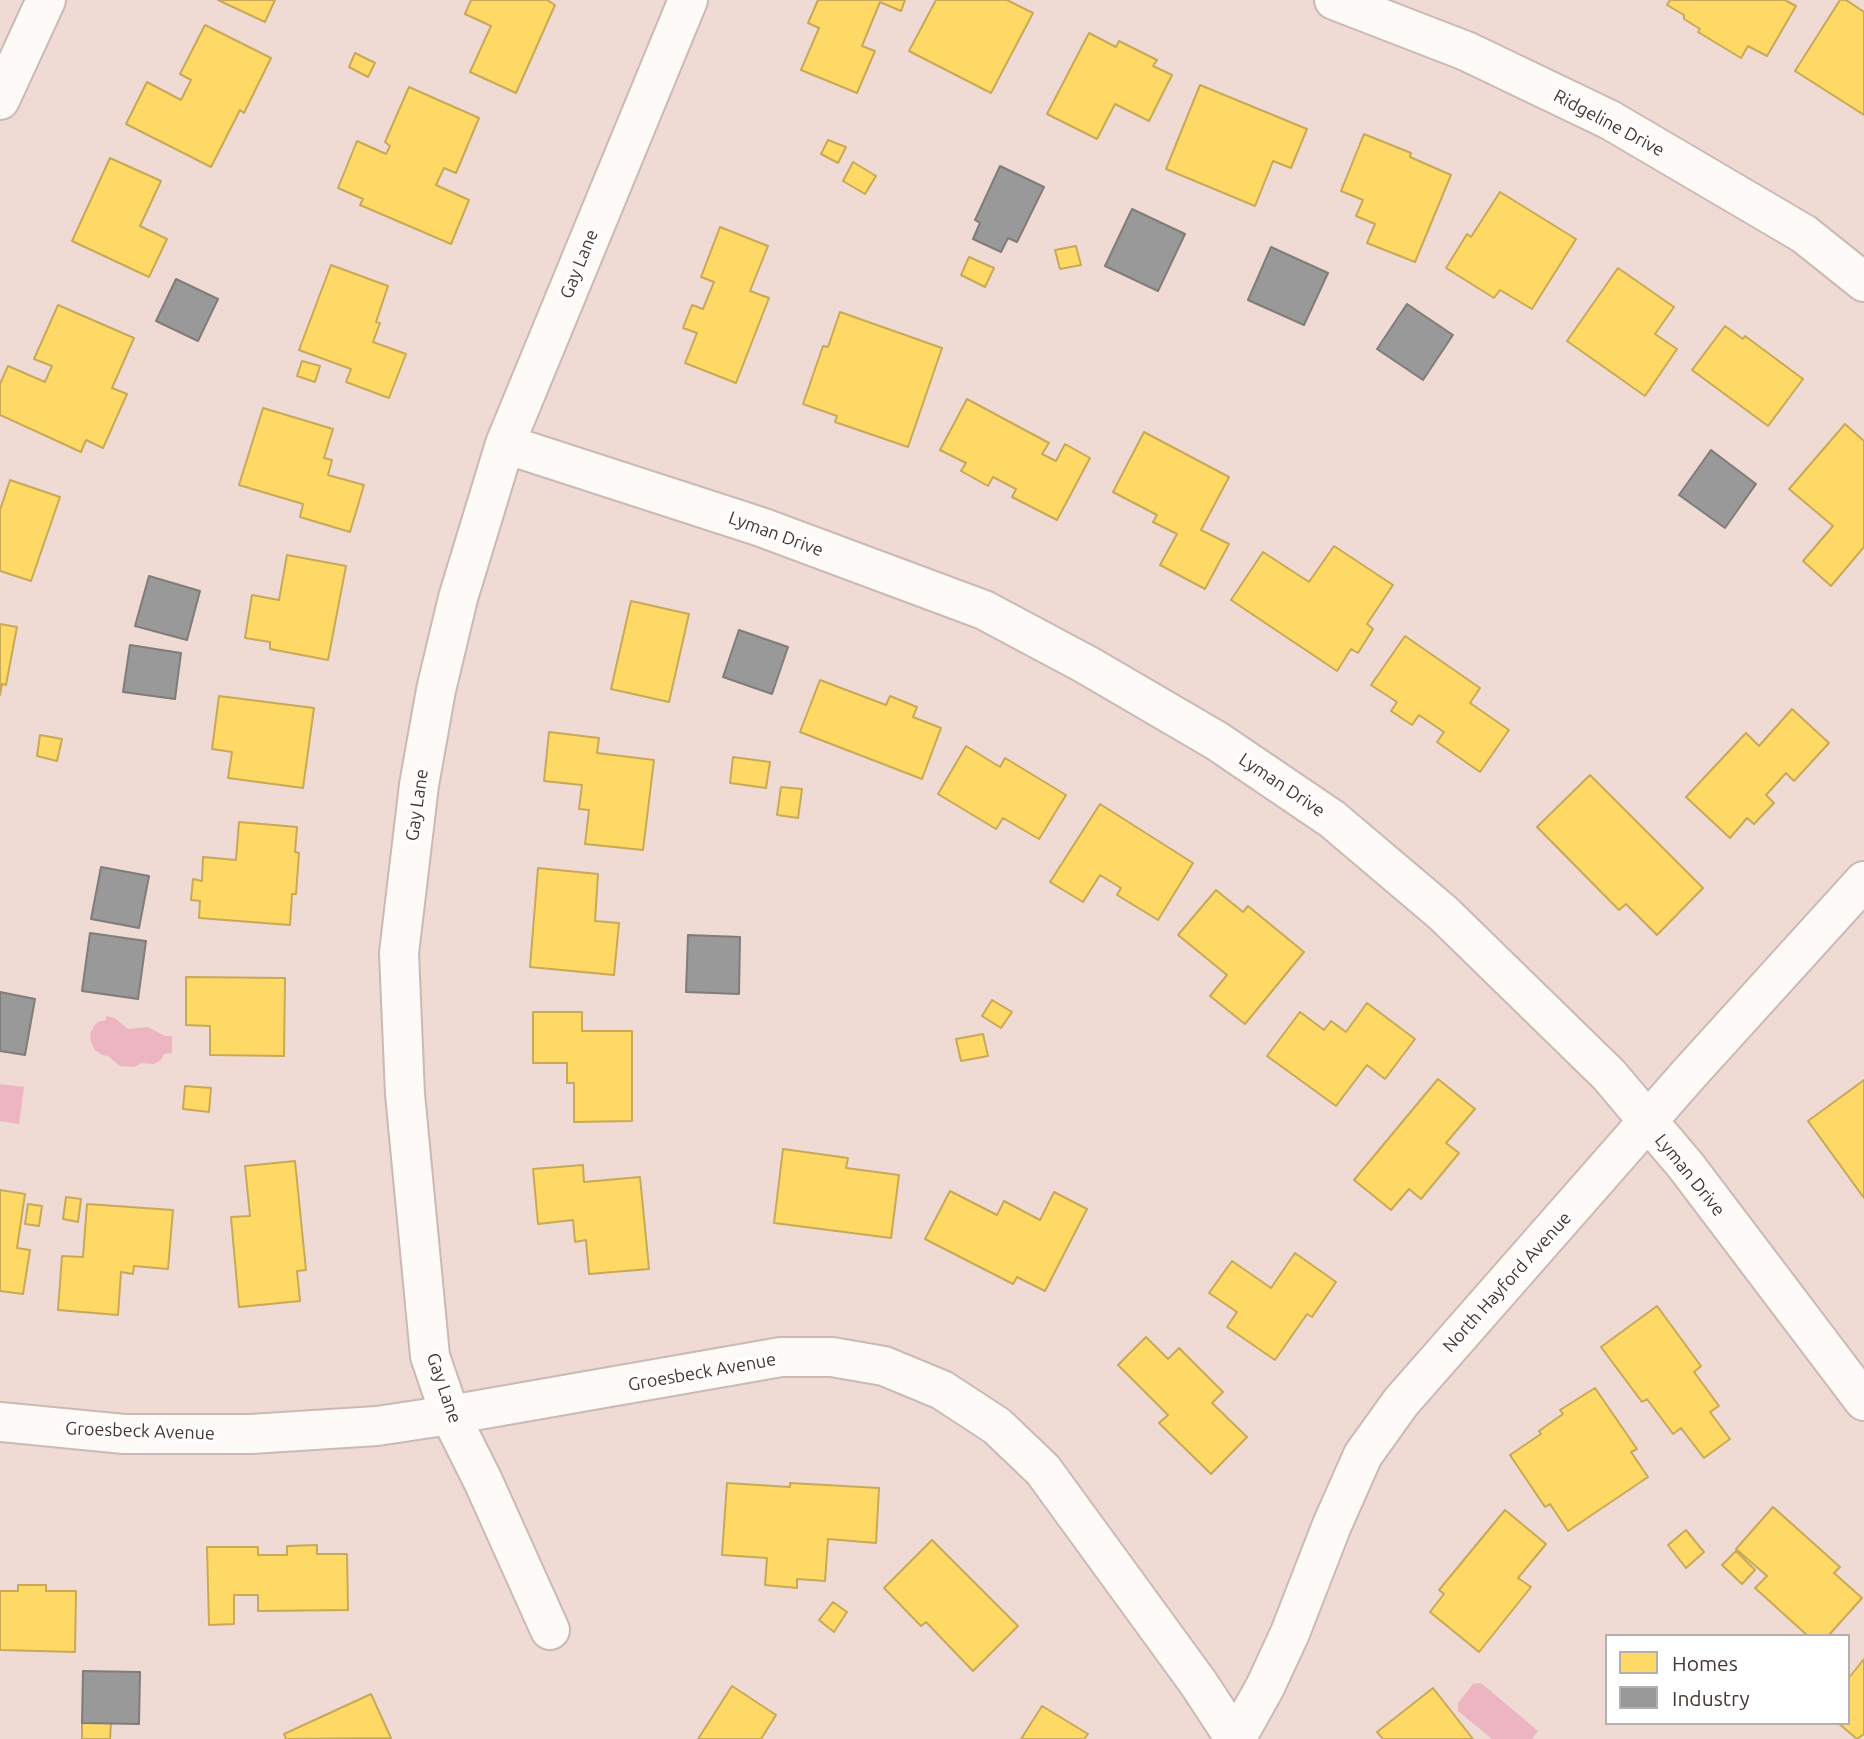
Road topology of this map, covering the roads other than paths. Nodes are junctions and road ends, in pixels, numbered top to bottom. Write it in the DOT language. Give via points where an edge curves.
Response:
graph roads {
  1 [pos="46,0"];
  2 [pos="688,0"];
  3 [pos="1334,0"];
  4 [pos="0,100"];
  5 [pos="1864,282"];
  6 [pos="505,444"];
  7 [pos="1864,881"];
  8 [pos="1647,1122"];
  9 [pos="1864,1401"];
  10 [pos="450,1415"];
  11 [pos="0,1422"];
  12 [pos="550,1630"];
  13 [pos="1235,1739"];
  1 -- 4 [label="street"];
  2 -- 6 [label="street, Gay Lane"];
  3 -- 5 [label="street, Ridgeline Drive" via="1466,51 1610,120 1804,234"];
  6 -- 8 [label="street, Lyman Drive" via="761,527 984,610 1217,741 1332,820 1443,913 1609,1075"];
  6 -- 10 [label="street, Gay Lane" via="458,598 436,690 419,785 399,953 405,1094 430,1356"];
  7 -- 8 [label="street, North Hayford Avenue"];
  8 -- 9 [label="street, Lyman Drive" via="1686,1166"];
  8 -- 13 [label="street, North Hayford Avenue" via="1401,1402 1363,1455 1290,1633"];
  10 -- 11 [label="street, Groesbeck Avenue" via="377,1426 251,1434 124,1434"];
  10 -- 12 [label="street, Gay Lane"];
  10 -- 13 [label="street, Groesbeck Avenue" via="781,1357 832,1357 896,1370 942,1390 997,1426 1043,1470"];
}
